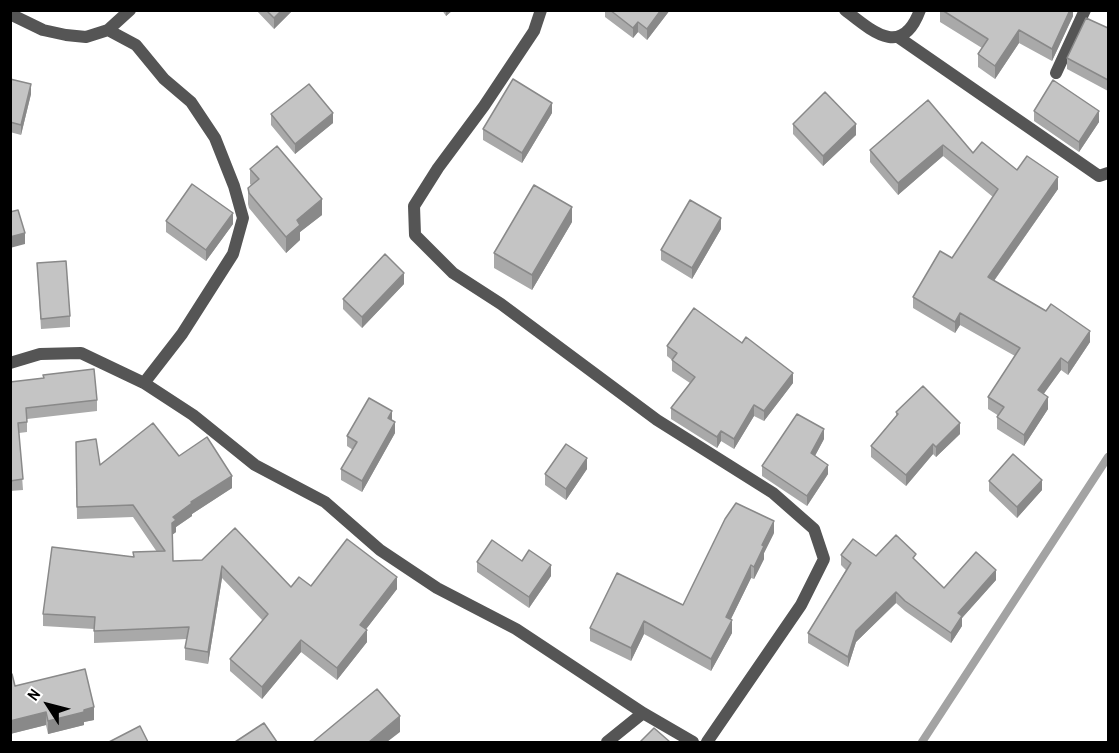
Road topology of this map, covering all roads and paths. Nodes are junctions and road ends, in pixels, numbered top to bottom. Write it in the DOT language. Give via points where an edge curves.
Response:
graph roads {
  1 [pos="130,10"];
  2 [pos="541,10"];
  3 [pos="845,10"];
  4 [pos="920,10"];
  5 [pos="1085,10"];
  6 [pos="10,14"];
  7 [pos="108,30"];
  8 [pos="898,37"];
  9 [pos="1056,73"];
  10 [pos="1108,173"];
  11 [pos="10,363"];
  12 [pos="144,383"];
  13 [pos="644,713"];
  14 [pos="607,742"];
  15 [pos="693,742"];
  16 [pos="707,742"];
  1 -- 7 [label="street"];
  2 -- 16 [label="street" via="534,31 414,206 415,235 453,273 657,420 773,493 814,529 824,559 820,568 801,605"];
  3 -- 8 [label="street" via="873,32"];
  4 -- 8 [label="street" via="909,31"];
  5 -- 9 [label="street"];
  6 -- 7 [label="street" via="43,30 66,35 86,37"];
  7 -- 12 [label="street" via="136,45 164,79 191,102 215,138 243,218 233,254 182,334"];
  8 -- 10 [label="street" via="1099,176"];
  11 -- 12 [label="street" via="40,354 81,353"];
  12 -- 13 [label="street" via="193,415 255,465 325,502 389,557 437,588 516,629"];
  13 -- 14 [label="street"];
  13 -- 15 [label="street"];
}
